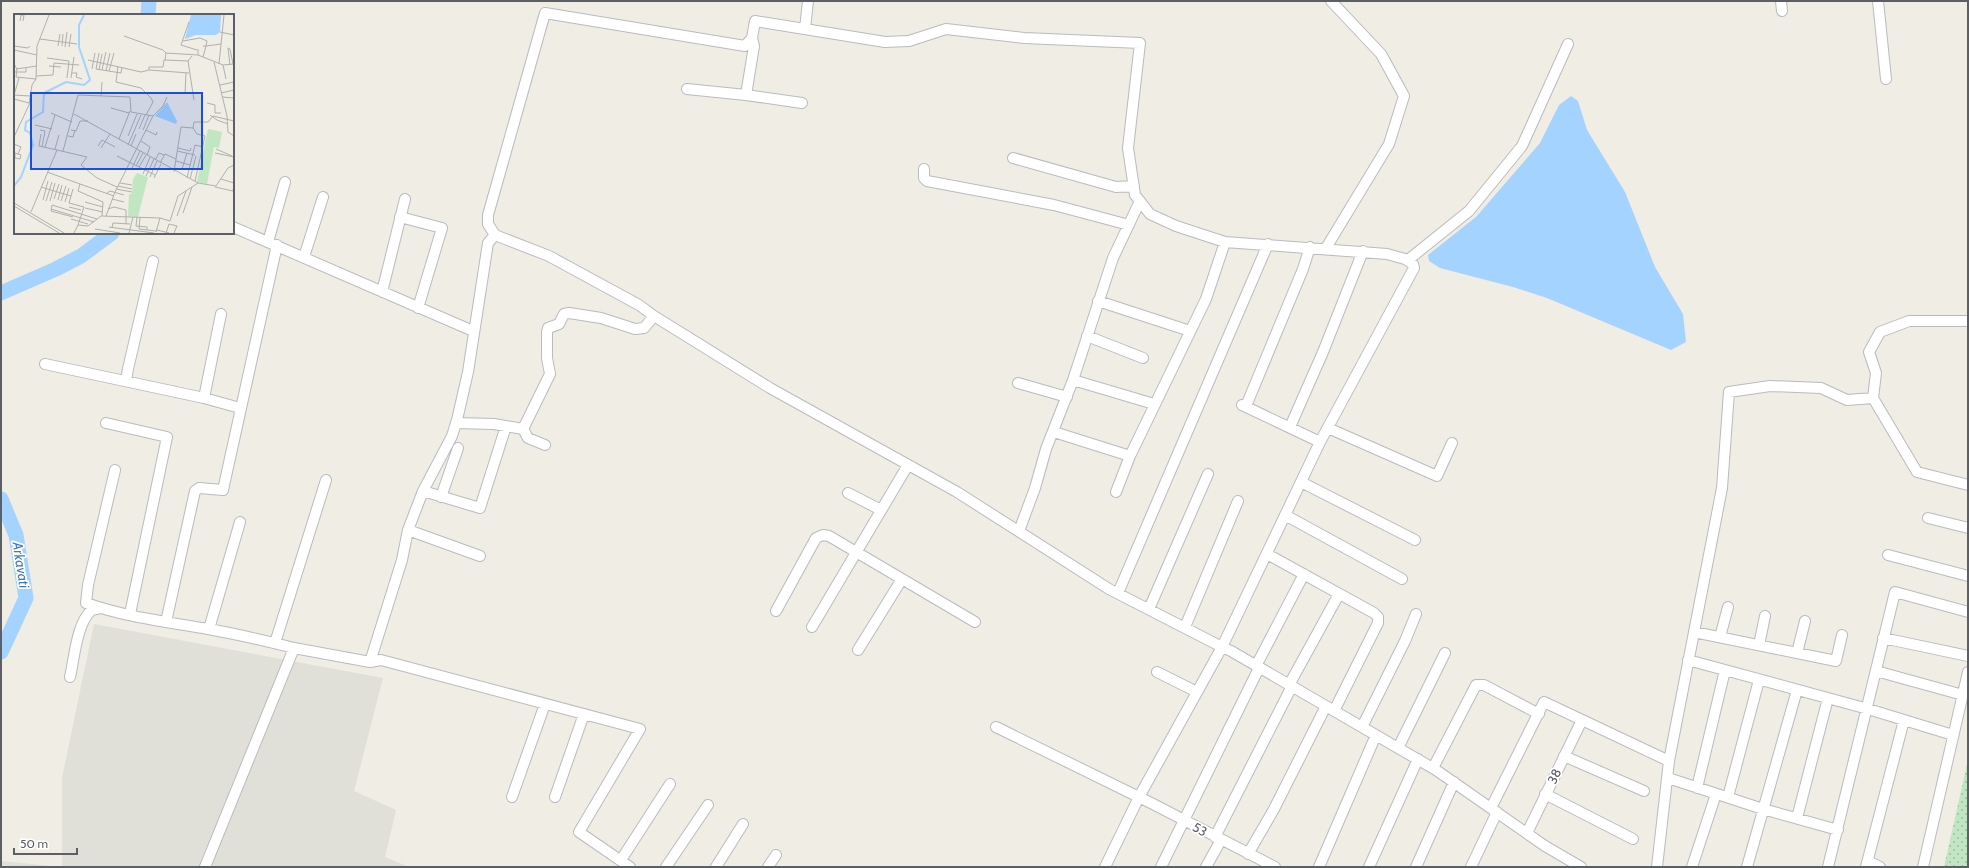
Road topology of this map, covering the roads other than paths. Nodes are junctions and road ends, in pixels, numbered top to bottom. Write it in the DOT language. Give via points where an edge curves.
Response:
graph roads {
  1 [pos="808,1"];
  2 [pos="1331,1"];
  3 [pos="1878,1"];
  4 [pos="805,29"];
  5 [pos="752,38"];
  6 [pos="1568,44"];
  7 [pos="1886,79"];
  8 [pos="687,89"];
  9 [pos="746,95"];
  10 [pos="802,103"];
  11 [pos="1013,158"];
  12 [pos="924,169"];
  13 [pos="285,182"];
  14 [pos="1134,186"];
  15 [pos="323,197"];
  16 [pos="405,199"];
  17 [pos="1140,201"];
  18 [pos="400,217"];
  19 [pos="1129,225"];
  20 [pos="234,227"];
  21 [pos="495,235"];
  22 [pos="1225,242"];
  23 [pos="272,244"];
  24 [pos="1268,244"];
  25 [pos="1310,247"];
  26 [pos="1326,248"];
  27 [pos="1363,251"];
  28 [pos="304,257"];
  29 [pos="153,262"];
  30 [pos="1411,264"];
  31 [pos="382,292"];
  32 [pos="1098,301"];
  33 [pos="418,308"];
  34 [pos="221,314"];
  35 [pos="654,316"];
  36 [pos="1968,321"];
  37 [pos="473,331"];
  38 [pos="1190,331"];
  39 [pos="1087,336"];
  40 [pos="1143,358"];
  41 [pos="45,364"];
  42 [pos="1073,380"];
  43 [pos="126,381"];
  44 [pos="1018,383"];
  45 [pos="1066,397"];
  46 [pos="204,398"];
  47 [pos="1873,398"];
  48 [pos="1154,404"];
  49 [pos="240,408"];
  50 [pos="456,423"];
  51 [pos="106,424"];
  52 [pos="506,426"];
  53 [pos="1290,427"];
  54 [pos="1328,428"];
  55 [pos="523,430"];
  56 [pos="1054,432"];
  57 [pos="1320,442"];
  58 [pos="1452,443"];
  59 [pos="545,444"];
  60 [pos="458,448"];
  61 [pos="1130,456"];
  62 [pos="908,465"];
  63 [pos="115,470"];
  64 [pos="1208,474"];
  65 [pos="326,480"];
  66 [pos="1301,482"];
  67 [pos="1968,485"];
  68 [pos="423,491"];
  69 [pos="1116,492"];
  70 [pos="848,493"];
  71 [pos="441,496"];
  72 [pos="1238,501"];
  73 [pos="881,510"];
  74 [pos="1285,515"];
  75 [pos="1928,518"];
  76 [pos="240,522"];
  77 [pos="1968,528"];
  78 [pos="408,530"];
  79 [pos="1019,530"];
  80 [pos="1415,540"];
  81 [pos="856,552"];
  82 [pos="1266,554"];
  83 [pos="1888,555"];
  84 [pos="480,556"];
  85 [pos="1304,574"];
  86 [pos="1968,576"];
  87 [pos="902,579"];
  88 [pos="1402,579"];
  89 [pos="1118,593"];
  90 [pos="1339,594"];
  91 [pos="1728,607"];
  92 [pos="101,608"];
  93 [pos="1149,609"];
  94 [pos="776,611"];
  95 [pos="1968,612"];
  96 [pos="130,614"];
  97 [pos="1416,614"];
  98 [pos="1765,616"];
  99 [pos="1805,621"];
  100 [pos="166,622"];
  101 [pos="975,622"];
  102 [pos="812,627"];
  103 [pos="1185,627"];
  104 [pos="209,629"];
  105 [pos="1694,632"];
  106 [pos="1842,635"];
  107 [pos="1720,637"];
  108 [pos="1883,638"];
  109 [pos="275,644"];
  110 [pos="1759,645"];
  111 [pos="1222,647"];
  112 [pos="294,648"];
  113 [pos="858,650"];
  114 [pos="1445,653"];
  115 [pos="1797,653"];
  116 [pos="1968,656"];
  117 [pos="1688,660"];
  118 [pos="370,662"];
  119 [pos="1258,667"];
  120 [pos="1725,670"];
  121 [pos="1876,671"];
  122 [pos="1157,672"];
  123 [pos="1968,672"];
  124 [pos="70,677"];
  125 [pos="1759,680"];
  126 [pos="1290,686"];
  127 [pos="1797,690"];
  128 [pos="1197,692"];
  129 [pos="1962,695"];
  130 [pos="1828,698"];
  131 [pos="545,704"];
  132 [pos="1330,708"];
  133 [pos="1868,709"];
  134 [pos="584,714"];
  135 [pos="1539,714"];
  136 [pos="1582,720"];
  137 [pos="1904,720"];
  138 [pos="996,727"];
  139 [pos="1362,727"];
  140 [pos="1376,735"];
  141 [pos="1953,735"];
  142 [pos="1398,748"];
  143 [pos="1564,756"];
  144 [pos="1418,759"];
  145 [pos="1669,761"];
  146 [pos="1433,768"];
  147 [pos="1668,778"];
  148 [pos="1454,782"];
  149 [pos="670,784"];
  150 [pos="1697,788"];
  151 [pos="1644,791"];
  152 [pos="1545,794"];
  153 [pos="1716,794"];
  154 [pos="512,797"];
  155 [pos="555,797"];
  156 [pos="1139,797"];
  157 [pos="1728,797"];
  158 [pos="708,805"];
  159 [pos="1763,809"];
  160 [pos="1494,810"];
  161 [pos="1797,818"];
  162 [pos="1184,820"];
  163 [pos="744,824"];
  164 [pos="1838,830"];
  165 [pos="1527,833"];
  166 [pos="1218,838"];
  167 [pos="1633,839"];
  168 [pos="1248,854"];
  169 [pos="776,855"];
  170 [pos="621,860"];
  171 [pos="1867,864"];
  172 [pos="1273,866"];
  173 [pos="204,867"];
  174 [pos="630,867"];
  175 [pos="666,867"];
  176 [pos="716,867"];
  177 [pos="768,867"];
  178 [pos="1105,867"];
  179 [pos="1161,867"];
  180 [pos="1206,867"];
  181 [pos="1319,867"];
  182 [pos="1368,867"];
  183 [pos="1416,867"];
  184 [pos="1470,867"];
  185 [pos="1581,867"];
  186 [pos="1657,867"];
  187 [pos="1692,867"];
  188 [pos="1747,867"];
  189 [pos="1828,867"];
  190 [pos="1880,867"];
  191 [pos="1923,867"];
  1 -- 4 [label="street"];
  2 -- 26 [label="street" via="1381,54 1404,96 1389,144"];
  3 -- 7 [label="street"];
  4 -- 5 [label="street" via="755,21"];
  4 -- 14 [label="street" via="885,42 909,41 946,29 1024,38 1140,43 1128,148"];
  5 -- 9 [label="street" via="754,46"];
  5 -- 21 [label="street" via="745,46 545,13 488,215 488,224"];
  6 -- 30 [label="street" via="1522,146 1469,211"];
  8 -- 9 [label="street"];
  9 -- 10 [label="street"];
  11 -- 14 [label="street" via="1116,187"];
  12 -- 19 [label="street" via="924,178 927,181 1054,205"];
  13 -- 23 [label="street"];
  14 -- 17 [label="street" via="1135,195"];
  15 -- 28 [label="street"];
  16 -- 18 [label="street"];
  17 -- 19 [label="street"];
  17 -- 22 [label="street" via="1150,214 1176,226"];
  18 -- 31 [label="street"];
  18 -- 33 [label="street" via="442,228"];
  19 -- 32 [label="street" via="1112,258"];
  20 -- 23 [label="street"];
  21 -- 35 [label="street" via="549,256 639,305"];
  21 -- 37 [label="street" via="488,243"];
  22 -- 24 [label="street"];
  22 -- 38 [label="street" via="1206,299"];
  23 -- 28 [label="street"];
  23 -- 49 [label="street"];
  24 -- 25 [label="street"];
  24 -- 89 [label="street"];
  25 -- 26 [label="street"];
  25 -- 53 [label="street" via="1244,406"];
  26 -- 27 [label="street"];
  27 -- 30 [label="street" via="1387,254"];
  27 -- 53 [label="street"];
  28 -- 31 [label="street"];
  29 -- 43 [label="street"];
  30 -- 54 [label="street"];
  31 -- 33 [label="street"];
  32 -- 38 [label="street"];
  32 -- 39 [label="street"];
  33 -- 37 [label="street"];
  34 -- 46 [label="street"];
  35 -- 55 [label="street" via="644,328 634,329 601,318 564,314 559,324 548,328 546,332 550,374"];
  35 -- 62 [label="street" via="770,388"];
  36 -- 47 [label="street" via="1909,321 1880,332 1869,352 1876,373"];
  37 -- 50 [label="street" via="468,372"];
  38 -- 48 [label="street"];
  39 -- 40 [label="street"];
  39 -- 42 [label="street"];
  41 -- 43 [label="street"];
  42 -- 45 [label="street"];
  42 -- 48 [label="street"];
  43 -- 46 [label="street"];
  44 -- 45 [label="street"];
  45 -- 56 [label="street"];
  46 -- 49 [label="street"];
  47 -- 67 [label="street" via="1916,472"];
  47 -- 105 [label="street" via="1847,400 1821,388 1770,386 1729,392 1722,488"];
  48 -- 61 [label="street"];
  49 -- 100 [label="street" via="223,490 198,488 195,492"];
  50 -- 52 [label="street"];
  50 -- 68 [label="street" via="452,436"];
  51 -- 96 [label="street" via="167,437"];
  52 -- 55 [label="street"];
  52 -- 71 [label="street" via="480,508"];
  53 -- 57 [label="street"];
  54 -- 57 [label="street"];
  54 -- 58 [label="street" via="1437,476"];
  55 -- 59 [label="street" via="528,438"];
  56 -- 61 [label="street"];
  56 -- 79 [label="street"];
  57 -- 66 [label="street"];
  60 -- 71 [label="street"];
  61 -- 69 [label="street"];
  62 -- 73 [label="street"];
  62 -- 79 [label="street"];
  63 -- 92 [label="street" via="86,603"];
  64 -- 93 [label="street"];
  65 -- 109 [label="street"];
  66 -- 74 [label="street"];
  66 -- 80 [label="street"];
  68 -- 71 [label="street"];
  68 -- 78 [label="street"];
  70 -- 73 [label="street"];
  72 -- 103 [label="street"];
  73 -- 81 [label="street"];
  74 -- 82 [label="street"];
  74 -- 88 [label="street"];
  75 -- 77 [label="street"];
  76 -- 104 [label="street"];
  78 -- 84 [label="street"];
  78 -- 118 [label="street" via="402,560"];
  79 -- 89 [label="street"];
  81 -- 87 [label="street"];
  81 -- 94 [label="street" via="829,536 816,538"];
  81 -- 102 [label="street"];
  82 -- 85 [label="street"];
  82 -- 111 [label="street"];
  83 -- 86 [label="street"];
  85 -- 90 [label="street"];
  85 -- 119 [label="street"];
  87 -- 101 [label="street"];
  87 -- 113 [label="street"];
  89 -- 93 [label="street"];
  90 -- 126 [label="street"];
  90 -- 132 [label="street" via="1374,612 1378,622"];
  91 -- 107 [label="street"];
  92 -- 96 [label="street"];
  92 -- 124 [label="street" via="93,610 85,618"];
  93 -- 103 [label="street"];
  95 -- 108 [label="street" via="1895,592"];
  96 -- 100 [label="street"];
  97 -- 139 [label="street"];
  98 -- 110 [label="street"];
  99 -- 115 [label="street"];
  100 -- 104 [label="street"];
  103 -- 111 [label="street"];
  104 -- 109 [label="street"];
  105 -- 107 [label="street"];
  105 -- 117 [label="street"];
  106 -- 115 [label="street" via="1836,661"];
  107 -- 110 [label="street"];
  108 -- 116 [label="street"];
  108 -- 121 [label="street"];
  109 -- 112 [label="street"];
  110 -- 115 [label="street"];
  111 -- 119 [label="street"];
  111 -- 128 [label="street"];
  112 -- 118 [label="street"];
  112 -- 173 [label="street"];
  114 -- 142 [label="street"];
  117 -- 120 [label="street"];
  117 -- 145 [label="street"];
  118 -- 131 [label="street" via="381,660"];
  119 -- 126 [label="street"];
  119 -- 162 [label="street"];
  120 -- 125 [label="street"];
  120 -- 150 [label="street"];
  121 -- 129 [label="street"];
  121 -- 133 [label="street"];
  122 -- 128 [label="street"];
  123 -- 129 [label="street"];
  125 -- 127 [label="street"];
  125 -- 157 [label="street"];
  126 -- 132 [label="street"];
  126 -- 166 [label="street"];
  127 -- 130 [label="street"];
  127 -- 159 [label="street"];
  128 -- 156 [label="street"];
  129 -- 141 [label="street"];
  130 -- 133 [label="street"];
  130 -- 161 [label="street"];
  131 -- 134 [label="street"];
  131 -- 154 [label="street"];
  132 -- 139 [label="street"];
  132 -- 168 [label="street"];
  133 -- 137 [label="street"];
  133 -- 164 [label="street"];
  134 -- 155 [label="street"];
  134 -- 170 [label="street" via="640,729 579,832"];
  135 -- 136 [label="street" via="1544,702"];
  135 -- 146 [label="street" via="1484,685 1476,685"];
  135 -- 160 [label="street"];
  136 -- 143 [label="street, 38"];
  136 -- 145 [label="street"];
  137 -- 141 [label="street"];
  137 -- 171 [label="street"];
  138 -- 156 [label="street, 53"];
  139 -- 140 [label="street"];
  140 -- 142 [label="street"];
  140 -- 181 [label="street"];
  141 -- 191 [label="street"];
  142 -- 144 [label="street"];
  143 -- 151 [label="street"];
  143 -- 152 [label="street, 38"];
  144 -- 146 [label="street"];
  144 -- 182 [label="street"];
  145 -- 147 [label="street"];
  146 -- 148 [label="street"];
  147 -- 150 [label="street"];
  147 -- 186 [label="street"];
  148 -- 160 [label="street"];
  148 -- 183 [label="street"];
  149 -- 170 [label="street"];
  150 -- 153 [label="street"];
  152 -- 165 [label="street, 38"];
  152 -- 167 [label="street"];
  153 -- 157 [label="street"];
  153 -- 187 [label="street"];
  156 -- 162 [label="street, 53"];
  156 -- 178 [label="street"];
  157 -- 159 [label="street"];
  158 -- 175 [label="street"];
  159 -- 161 [label="street"];
  159 -- 188 [label="street"];
  160 -- 165 [label="street"];
  160 -- 184 [label="street"];
  161 -- 164 [label="street"];
  162 -- 166 [label="street, 53"];
  162 -- 179 [label="street"];
  163 -- 176 [label="street"];
  164 -- 189 [label="street"];
  165 -- 185 [label="street"];
  166 -- 168 [label="street, 53"];
  166 -- 180 [label="street"];
  168 -- 172 [label="street, 53"];
  169 -- 177 [label="street"];
  170 -- 174 [label="street"];
  171 -- 190 [label="street"];
}
